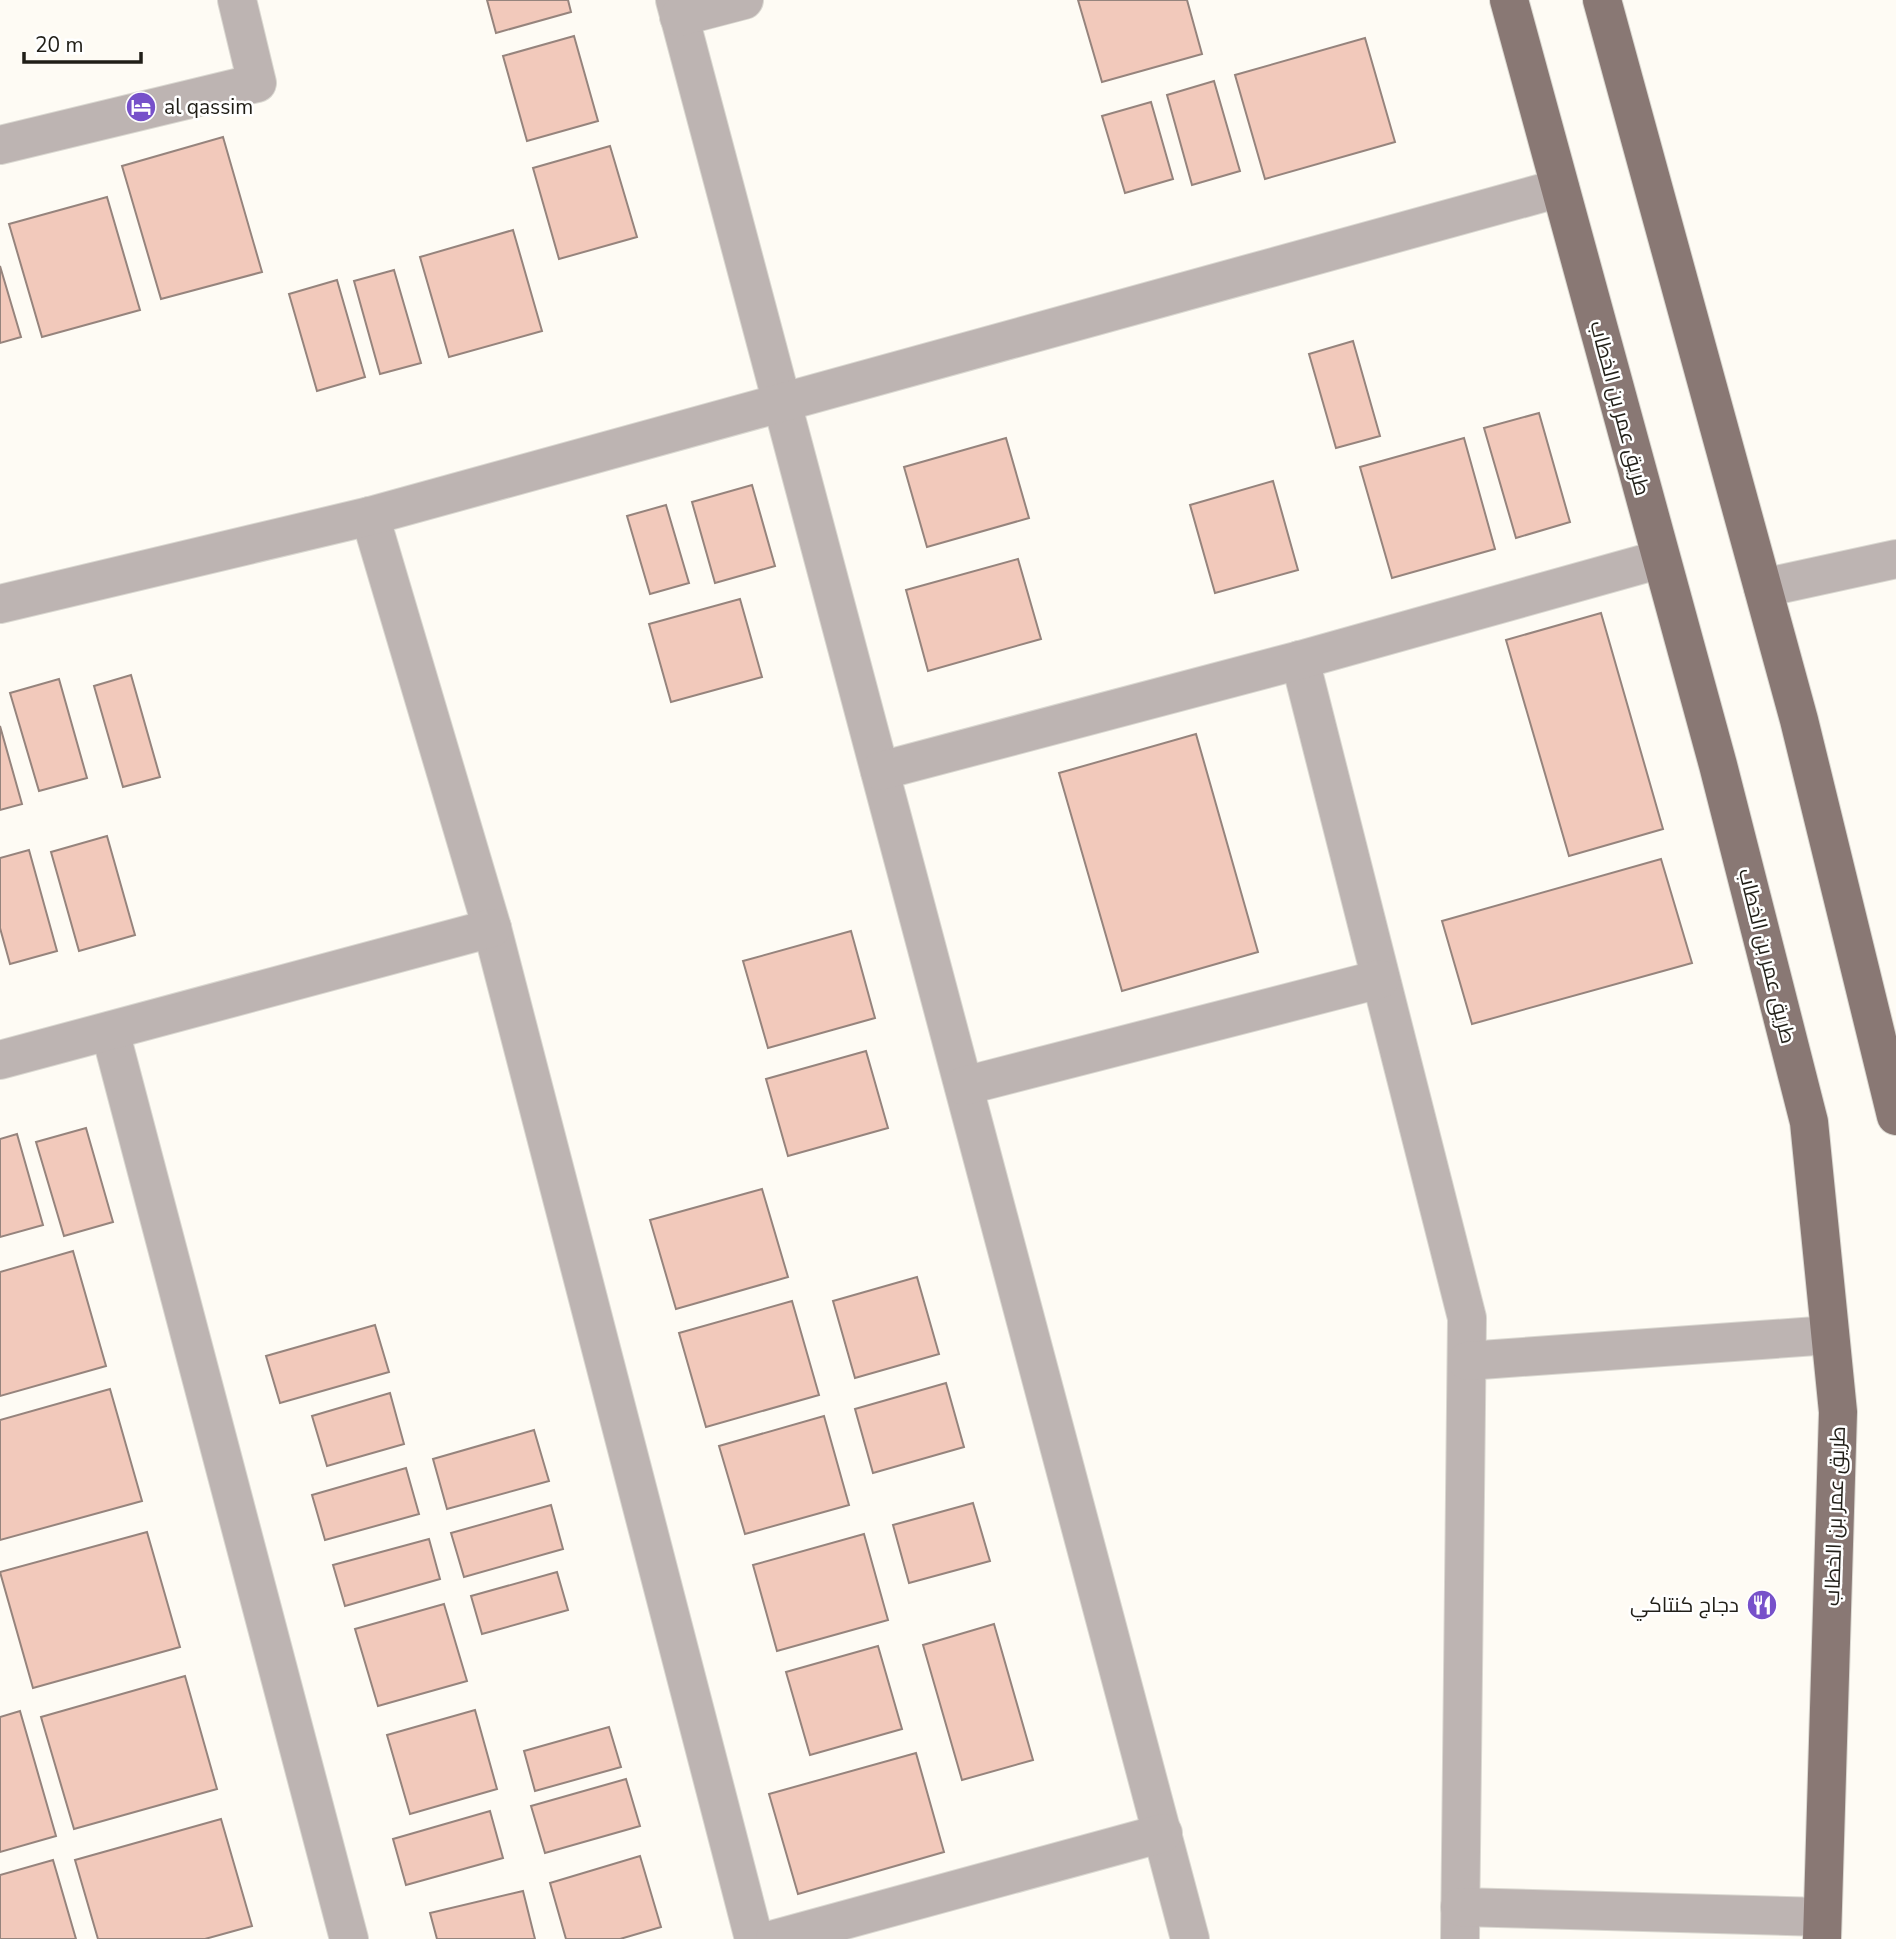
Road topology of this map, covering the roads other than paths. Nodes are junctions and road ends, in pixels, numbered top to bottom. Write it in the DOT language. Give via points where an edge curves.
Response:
graph roads {
  1 [pos="237,0"];
  2 [pos="744,0"];
  3 [pos="1509,0"];
  4 [pos="1602,0"];
  5 [pos="677,9"];
  6 [pos="0,145"];
  7 [pos="1560,188"];
  8 [pos="782,402"];
  9 [pos="370,516"];
  10 [pos="1661,559"];
  11 [pos="1896,559"];
  12 [pos="1763,588"];
  13 [pos="0,604"];
  14 [pos="1300,660"];
  15 [pos="880,771"];
  16 [pos="492,928"];
  17 [pos="1380,978"];
  18 [pos="110,1031"];
  19 [pos="0,1060"];
  20 [pos="964,1086"];
  21 [pos="1896,1116"];
  22 [pos="1830,1335"];
  23 [pos="1467,1361"];
  24 [pos="1163,1833"];
  25 [pos="1460,1923"];
  26 [pos="1822,1928"];
  27 [pos="349,1939"];
  28 [pos="754,1939"];
  29 [pos="775,1939"];
  30 [pos="1190,1939"];
  1 -- 6 [label="street" via="257,83"];
  2 -- 5 [label="street"];
  3 -- 7 [label="main road, طريق عمر بن الخطاب"];
  4 -- 12 [label="main road"];
  5 -- 8 [label="street"];
  7 -- 8 [label="street"];
  7 -- 10 [label="main road, طريق عمر بن الخطاب"];
  8 -- 9 [label="street"];
  8 -- 15 [label="street"];
  9 -- 13 [label="street"];
  9 -- 16 [label="street"];
  10 -- 14 [label="street"];
  10 -- 22 [label="main road, طريق عمر بن الخطاب" via="1809,1122"];
  11 -- 12 [label="street"];
  12 -- 21 [label="main road"];
  14 -- 15 [label="street"];
  14 -- 17 [label="street"];
  15 -- 20 [label="street"];
  16 -- 18 [label="street"];
  16 -- 28 [label="street"];
  17 -- 20 [label="street"];
  17 -- 23 [label="street" via="1467,1318"];
  18 -- 19 [label="street"];
  18 -- 27 [label="street"];
  20 -- 24 [label="street"];
  22 -- 23 [label="street"];
  22 -- 26 [label="main road, طريق عمر بن الخطاب" via="1838,1412"];
  23 -- 25 [label="street"];
  24 -- 29 [label="street"];
  24 -- 30 [label="street"];
  25 -- 26 [label="street"];
}
